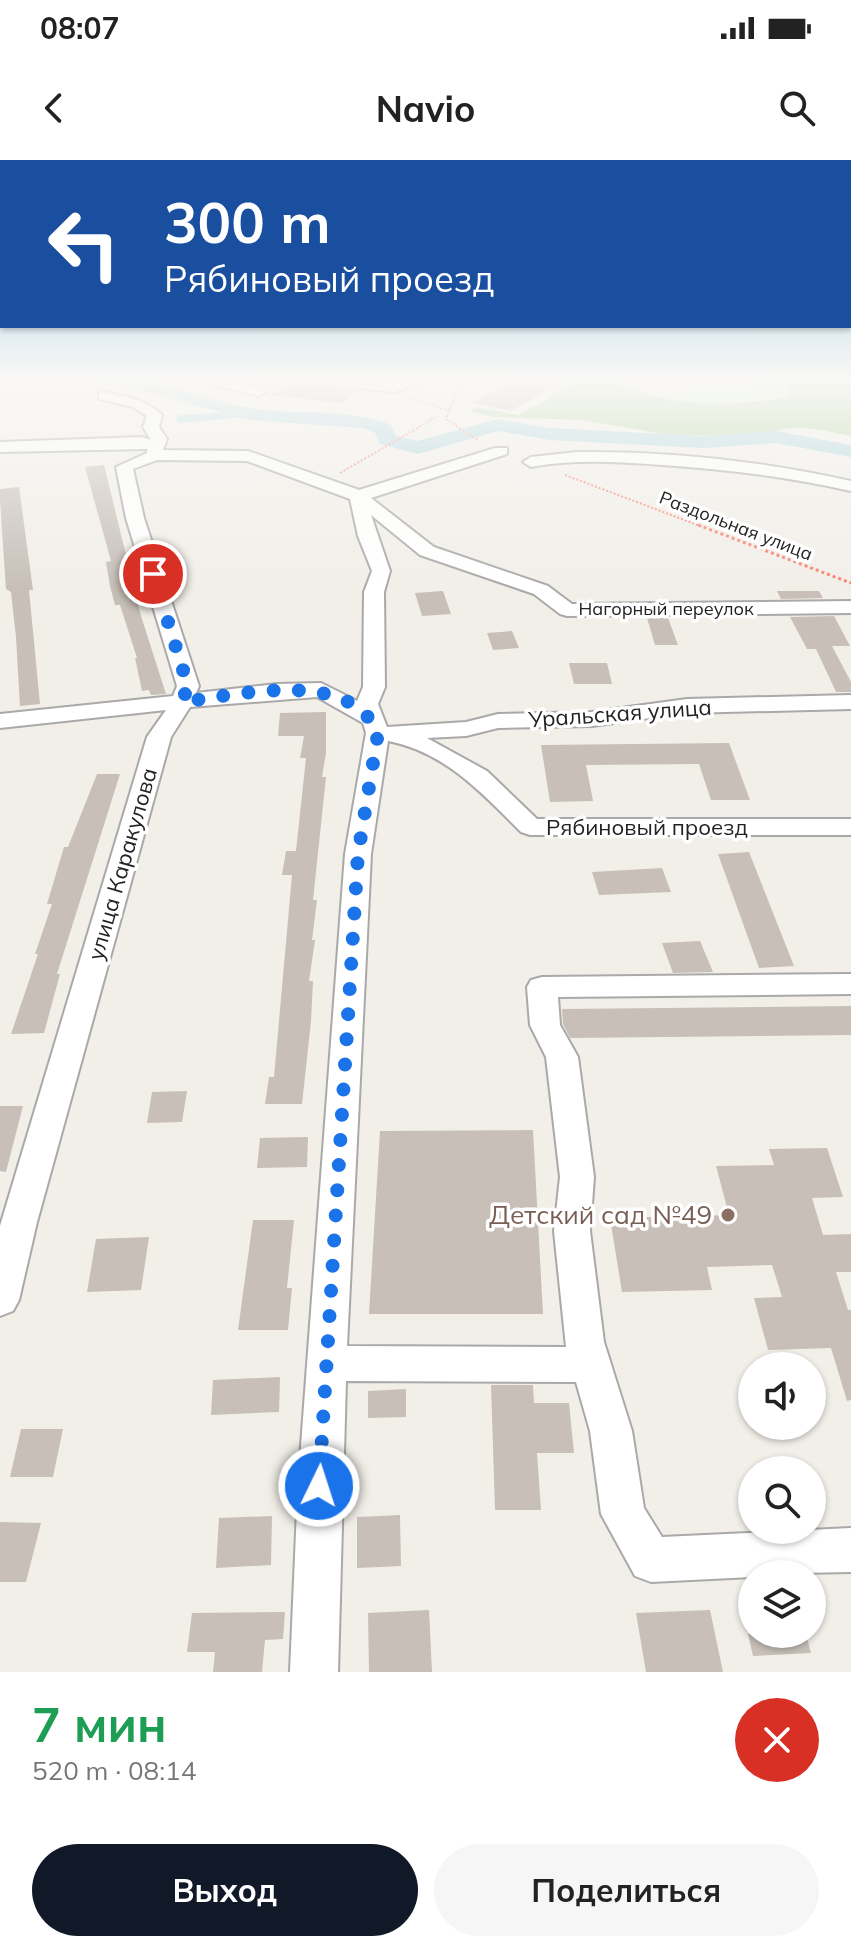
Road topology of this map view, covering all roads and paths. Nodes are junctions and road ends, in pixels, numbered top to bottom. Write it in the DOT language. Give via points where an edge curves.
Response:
graph roads {
  1 [pos="381,449"];
  2 [pos="496,449"];
  3 [pos="155,450"];
  4 [pos="501,451"];
  5 [pos="531,462"];
  6 [pos="332,477"];
  7 [pos="851,486"];
  8 [pos="358,496"];
  9 [pos="851,583"];
  10 [pos="851,607"];
  11 [pos="182,702"];
  12 [pos="851,702"];
  13 [pos="0,721"];
  14 [pos="380,728"];
  15 [pos="851,827"];
  16 [pos="851,984"];
  17 [pos="0,1300"];
  18 [pos="327,1363"];
  19 [pos="591,1365"];
  20 [pos="851,1550"];
  21 [pos="314,1672"];
  1 -- 6 [label="path"];
  2 -- 4 [label="path"];
  3 -- 8 [label="street, Нагорный переулок" via="248,456"];
  3 -- 11 [label="street" via="124,467 188,686"];
  4 -- 8 [label="street"];
  5 -- 7 [label="street" via="597,456 740,465"];
  5 -- 9 [label="path, Раздольная улица"];
  8 -- 10 [label="street, Нагорный переулок" via="427,551 541,590 567,610"];
  8 -- 14 [label="street" via="381,571 374,592 374,687 367,704"];
  11 -- 13 [label="street, Рябиновый проезд"];
  11 -- 14 [label="street, Рябиновый проезд" via="321,690"];
  11 -- 17 [label="street, улица Каракулова" via="159,737"];
  12 -- 14 [label="street, Уральская улица" via="687,706 592,719 498,721 466,729"];
  14 -- 15 [label="street, Рябиновый проезд" via="472,771 530,827"];
  14 -- 18 [label="street" via="358,854"];
  16 -- 19 [label="street" via="542,987 545,1025 562,1057 577,1177 572,1231"];
  18 -- 19 [label="street"];
  18 -- 21 [label="street"];
  19 -- 20 [label="street" via="611,1431 623,1514 651,1560"];
}
